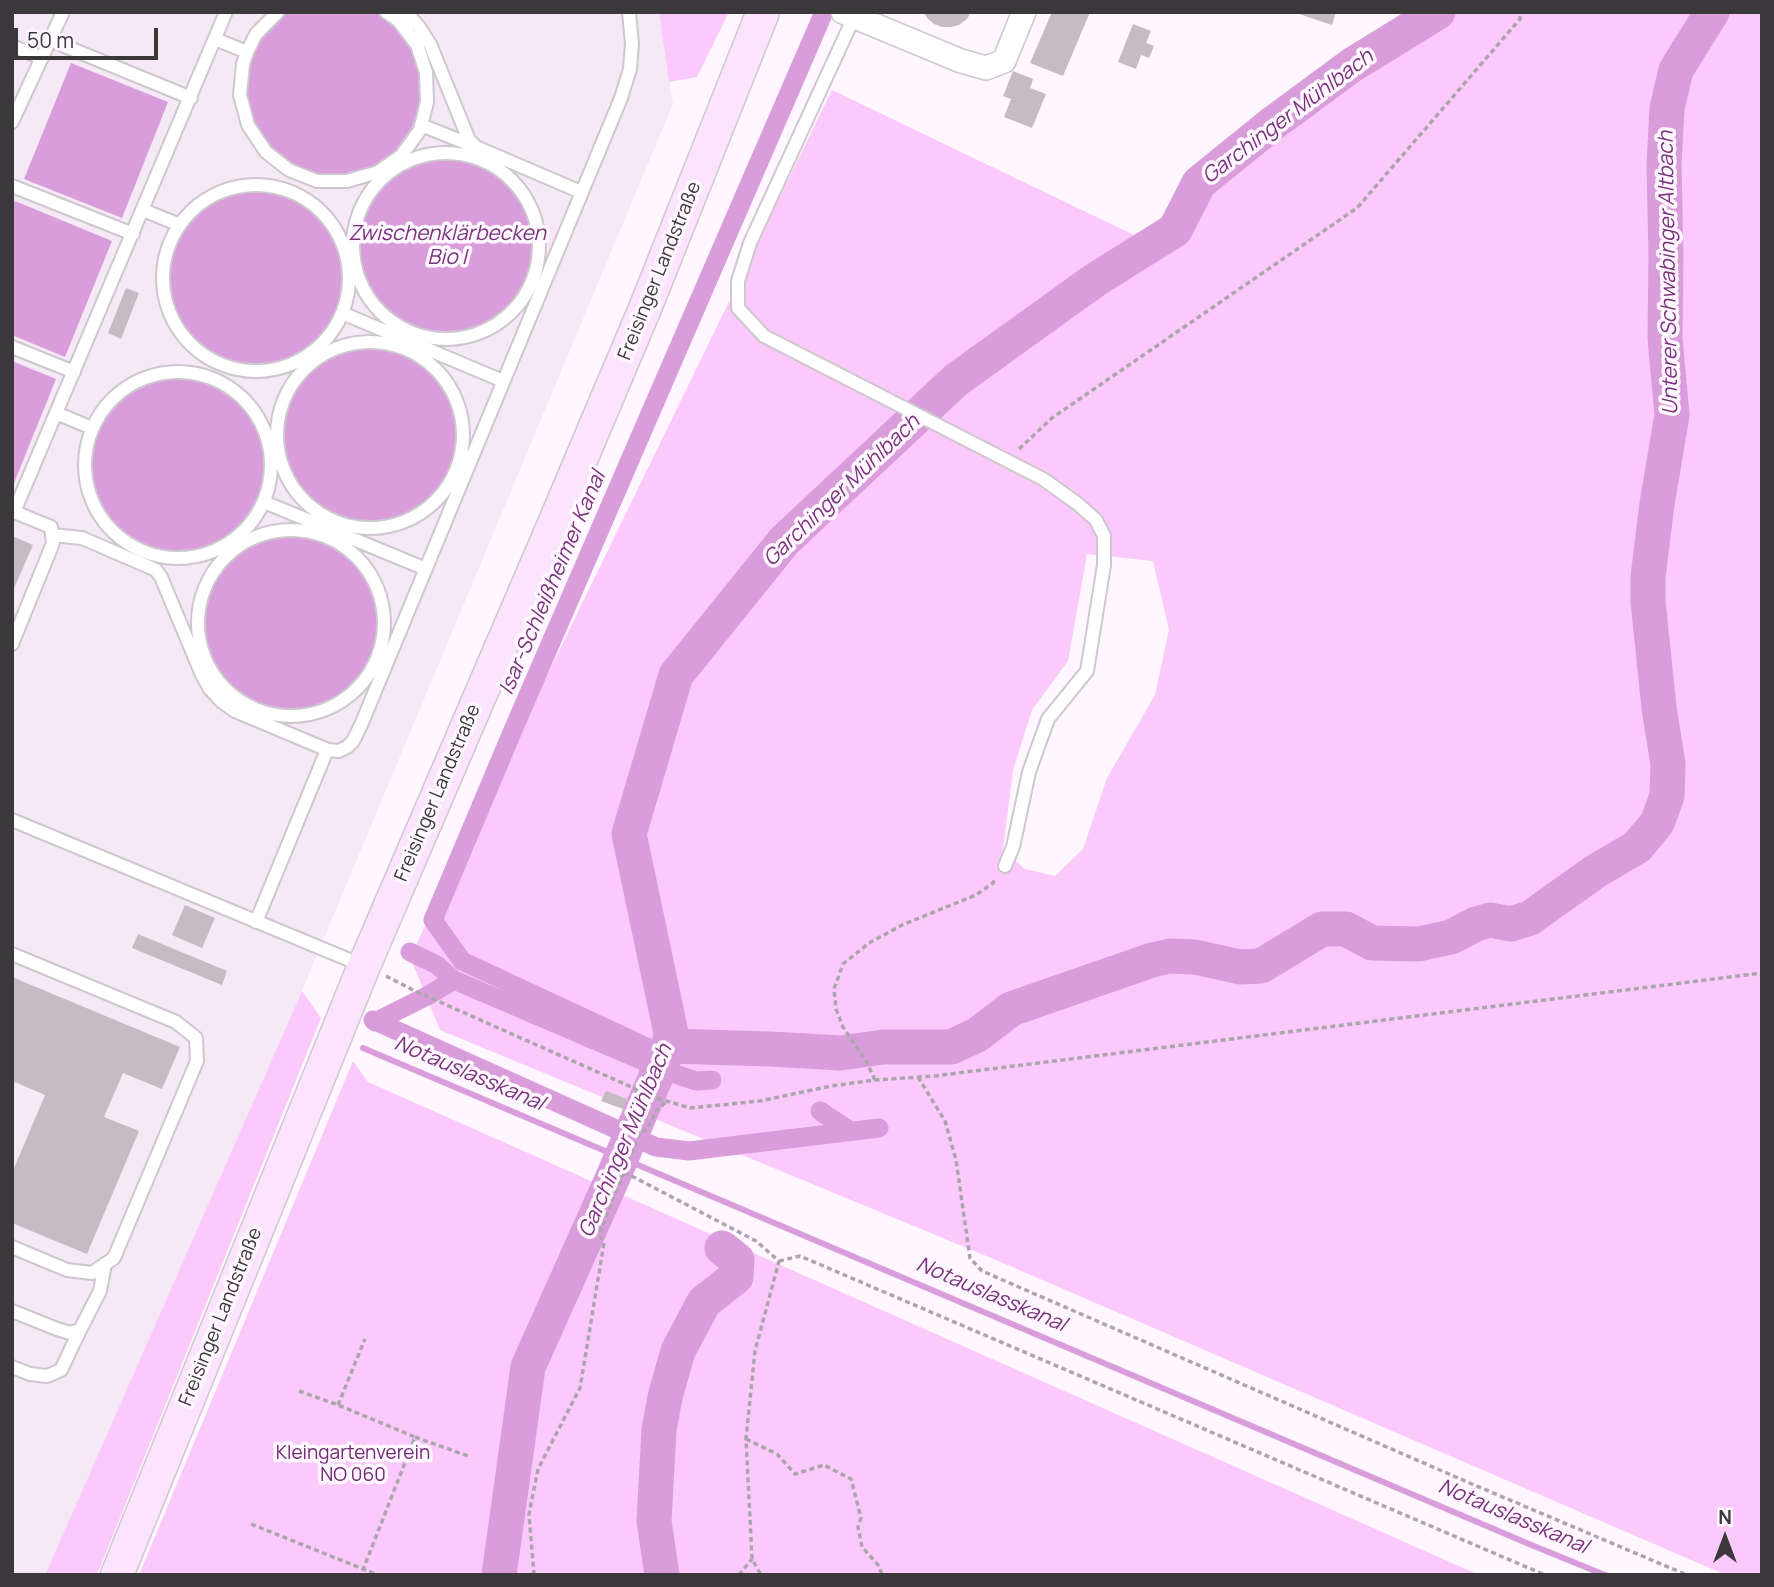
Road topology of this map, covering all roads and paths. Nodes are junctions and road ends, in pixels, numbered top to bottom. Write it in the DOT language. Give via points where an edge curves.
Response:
graph roads {
  1 [pos="62,12"];
  2 [pos="226,12"];
  3 [pos="278,12"];
  4 [pos="386,12"];
  5 [pos="406,12"];
  6 [pos="629,12"];
  7 [pos="763,12"];
  8 [pos="1024,12"];
  9 [pos="1520,12"];
  10 [pos="849,15"];
  11 [pos="215,39"];
  12 [pos="50,40"];
  13 [pos="12,46"];
  14 [pos="247,52"];
  15 [pos="42,58"];
  16 [pos="191,97"];
  17 [pos="12,121"];
  18 [pos="421,125"];
  19 [pos="482,153"];
  20 [pos="389,168"];
  21 [pos="293,171"];
  22 [pos="12,186"];
  23 [pos="284,190"];
  24 [pos="581,192"];
  25 [pos="143,210"];
  26 [pos="180,225"];
  27 [pos="133,234"];
  28 [pos="351,260"];
  29 [pos="539,281"];
  30 [pos="342,313"];
  31 [pos="410,341"];
  32 [pos="12,346"];
  33 [pos="314,355"];
  34 [pos="220,363"];
  35 [pos="74,372"];
  36 [pos="214,379"];
  37 [pos="503,381"];
  38 [pos="56,413"];
  39 [pos="92,428"];
  40 [pos="274,449"];
  41 [pos="1008,460"];
  42 [pos="460,473"];
  43 [pos="264,502"];
  44 [pos="13,511"];
  45 [pos="333,530"];
  46 [pos="52,535"];
  47 [pos="233,545"];
  48 [pos="137,555"];
  49 [pos="426,569"];
  50 [pos="12,644"];
  51 [pos="380,664"];
  52 [pos="206,672"];
  53 [pos="327,750"];
  54 [pos="12,820"];
  55 [pos="1005,866"];
  56 [pos="256,922"];
  57 [pos="12,954"];
  58 [pos="374,970"];
  59 [pos="1762,973"];
  60 [pos="918,1077"];
  61 [pos="875,1080"];
  62 [pos="636,1089"];
  63 [pos="667,1101"];
  64 [pos="612,1167"];
  65 [pos="624,1172"];
  66 [pos="12,1247"];
  67 [pos="779,1261"];
  68 [pos="105,1264"];
  69 [pos="12,1311"];
  70 [pos="80,1330"];
  71 [pos="365,1339"];
  72 [pos="12,1367"];
  73 [pos="299,1391"];
  74 [pos="338,1405"];
  75 [pos="415,1437"];
  76 [pos="746,1439"];
  77 [pos="468,1456"];
  78 [pos="251,1524"];
  79 [pos="752,1559"];
  80 [pos="363,1569"];
  81 [pos="117,1575"];
  82 [pos="361,1575"];
  83 [pos="378,1575"];
  84 [pos="534,1575"];
  85 [pos="739,1575"];
  86 [pos="761,1575"];
  87 [pos="883,1575"];
  88 [pos="1545,1575"];
  89 [pos="1686,1575"];
  1 -- 12 [label="lane"];
  2 -- 11 [label="lane"];
  3 -- 14 [label="lane" via="256,34"];
  4 -- 18 [label="lane" via="417,45 426,72 427,102"];
  5 -- 19 [label="lane" via="430,44 469,140"];
  6 -- 24 [label="lane" via="630,69"];
  7 -- 58 [label="main road, Freisinger Landstraße"];
  8 -- 10 [label="street" via="1004,61 986,68"];
  9 -- 41 [label="path" via="1520,19 1357,208 1052,418"];
  10 -- 41 [label="lane" via="750,243 737,281 738,308 764,336"];
  11 -- 14 [label="lane"];
  11 -- 16 [label="lane"];
  12 -- 15 [label="lane"];
  12 -- 16 [label="lane"];
  13 -- 15 [label="lane"];
  14 -- 21 [label="lane" via="240,95 248,125 266,152"];
  15 -- 17 [label="lane"];
  16 -- 25 [label="lane"];
  18 -- 19 [label="lane"];
  18 -- 20 [label="lane"];
  19 -- 20 [label="lane" via="419,156"];
  19 -- 24 [label="lane"];
  19 -- 29 [label="lane" via="529,202 538,230"];
  20 -- 21 [label="lane" via="347,181 317,181"];
  20 -- 28 [label="lane" via="359,210"];
  21 -- 23 [label="lane"];
  22 -- 27 [label="lane"];
  23 -- 26 [label="lane" via="264,185 234,187 206,199"];
  23 -- 28 [label="lane" via="319,209 338,232"];
  24 -- 29 [label="lane"];
  25 -- 26 [label="lane"];
  25 -- 27 [label="lane"];
  26 -- 34 [label="lane" via="168,246 162,275 166,306 181,334 204,356"];
  27 -- 35 [label="lane"];
  28 -- 30 [label="lane"];
  28 -- 31 [label="lane" via="378,310 401,327"];
  29 -- 31 [label="lane" via="514,313 491,330 460,339"];
  29 -- 37 [label="lane"];
  30 -- 31 [label="lane"];
  30 -- 33 [label="lane"];
  31 -- 33 [label="lane" via="348,344"];
  31 -- 37 [label="lane"];
  31 -- 42 [label="lane" via="452,389 462,418"];
  32 -- 35 [label="lane"];
  33 -- 34 [label="lane" via="264,371 233,369"];
  33 -- 40 [label="lane" via="282,402"];
  34 -- 36 [label="lane"];
  35 -- 38 [label="lane"];
  36 -- 39 [label="lane" via="179,372 149,376 122,390"];
  36 -- 40 [label="lane" via="252,408"];
  37 -- 42 [label="lane"];
  38 -- 39 [label="lane"];
  38 -- 44 [label="lane"];
  39 -- 48 [label="lane" via="84,470 88,492 111,531"];
  40 -- 43 [label="lane"];
  40 -- 45 [label="lane" via="295,491"];
  41 -- 55 [label="lane" via="1043,479 1096,520 1104,536 1104,565 1087,671 1048,719"];
  42 -- 45 [label="lane" via="435,502 409,520 378,528 347,525"];
  42 -- 49 [label="lane"];
  43 -- 45 [label="lane"];
  43 -- 47 [label="lane"];
  44 -- 46 [label="lane" via="51,527"];
  45 -- 47 [label="lane" via="284,529"];
  45 -- 49 [label="lane"];
  45 -- 51 [label="lane" via="368,570 382,600"];
  46 -- 48 [label="lane" via="82,538"];
  46 -- 50 [label="lane" via="53,543"];
  47 -- 48 [label="lane" via="196,558"];
  47 -- 52 [label="lane" via="206,582 197,613"];
  48 -- 52 [label="lane" via="162,577"];
  49 -- 51 [label="lane"];
  51 -- 52 [label="lane" via="339,702 312,714 282,716 254,709"];
  51 -- 53 [label="lane" via="353,741 339,751"];
  52 -- 53 [label="lane" via="210,689 235,711"];
  53 -- 56 [label="lane"];
  54 -- 56 [label="lane"];
  55 -- 61 [label="path" via="993,883 976,895 902,925 843,964 834,989 836,1009"];
  56 -- 58 [label="lane"];
  57 -- 68 [label="lane" via="176,1022 196,1038 197,1060 114,1258"];
  58 -- 62 [label="path"];
  58 -- 81 [label="main road, Freisinger Landstraße"];
  59 -- 60 [label="path"];
  60 -- 61 [label="path"];
  60 -- 89 [label="path" via="945,1121 957,1160 970,1258 982,1271"];
  61 -- 63 [label="path" via="719,1106 690,1108"];
  62 -- 63 [label="path"];
  62 -- 64 [label="path" via="638,1105"];
  63 -- 65 [label="path" via="647,1130 640,1132"];
  65 -- 67 [label="path" via="756,1241"];
  65 -- 84 [label="path" via="599,1234 604,1243 580,1388 538,1469 529,1514"];
  66 -- 68 [label="lane" via="67,1270 92,1273"];
  67 -- 76 [label="path" via="755,1351"];
  67 -- 88 [label="path" via="800,1256"];
  68 -- 70 [label="lane" via="100,1291"];
  69 -- 70 [label="lane" via="70,1333"];
  70 -- 72 [label="lane" via="61,1370 47,1376"];
  71 -- 74 [label="path"];
  73 -- 74 [label="path"];
  74 -- 75 [label="path"];
  75 -- 77 [label="path"];
  75 -- 80 [label="path"];
  76 -- 79 [label="path"];
  76 -- 87 [label="path" via="777,1454 795,1474 824,1465 851,1479 861,1518 862,1546"];
  78 -- 80 [label="path"];
  79 -- 85 [label="path"];
  79 -- 86 [label="path"];
  80 -- 82 [label="path"];
  80 -- 83 [label="path"];
}
